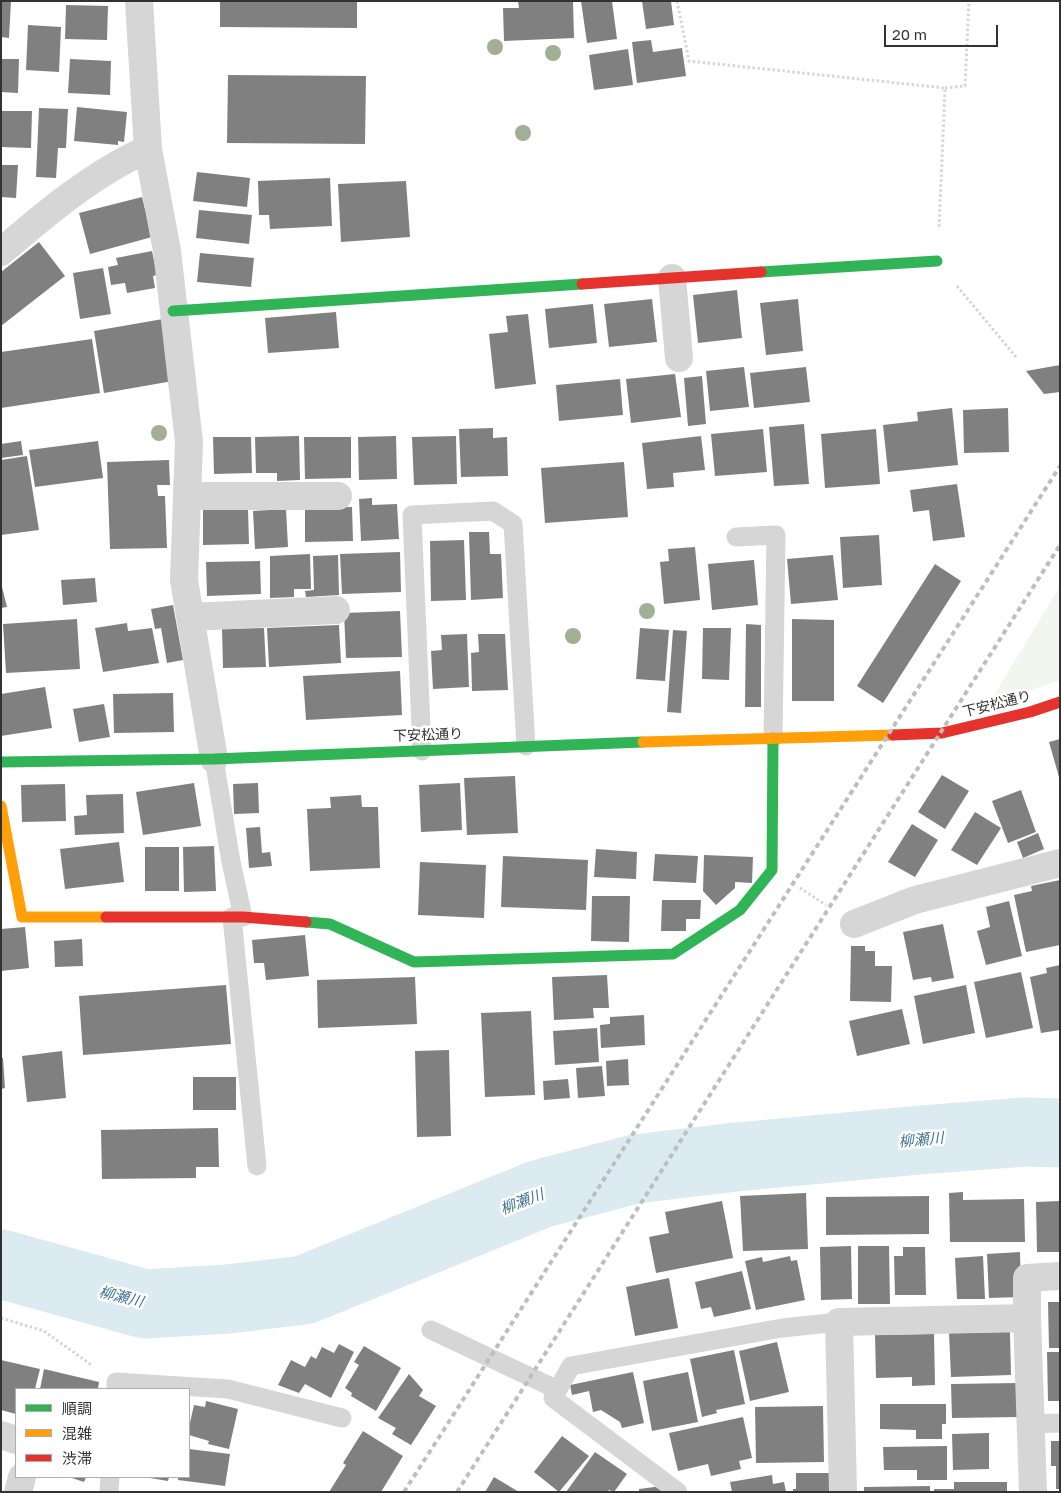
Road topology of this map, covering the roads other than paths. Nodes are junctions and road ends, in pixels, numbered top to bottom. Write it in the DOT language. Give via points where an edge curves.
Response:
graph roads {
  1 [pos="139,1"];
  2 [pos="148,149"];
  3 [pos="1,252"];
  4 [pos="937,261"];
  5 [pos="672,278"];
  6 [pos="173,311"];
  7 [pos="679,358"];
  8 [pos="187,496"];
  9 [pos="338,496"];
  10 [pos="736,537"];
  11 [pos="336,610"];
  12 [pos="190,617"];
  13 [pos="1060,702"];
  14 [pos="773,738"];
  15 [pos="526,746"];
  16 [pos="422,751"];
  17 [pos="214,759"];
  18 [pos="1,762"];
  19 [pos="1,806"];
  20 [pos="1060,863"];
  21 [pos="238,917"];
  22 [pos="854,924"];
  23 [pos="257,1166"];
  24 [pos="1060,1276"];
  25 [pos="1027,1318"];
  26 [pos="838,1322"];
  27 [pos="431,1330"];
  28 [pos="116,1386"];
  29 [pos="172,1388"];
  30 [pos="190,1389"];
  31 [pos="558,1390"];
  32 [pos="342,1418"];
  33 [pos="1060,1423"];
  34 [pos="1030,1424"];
  35 [pos="1,1435"];
  36 [pos="15,1440"];
  37 [pos="22,1478"];
  38 [pos="110,1478"];
  39 [pos="18,1492"];
  40 [pos="109,1492"];
  41 [pos="678,1492"];
  42 [pos="843,1492"];
  43 [pos="1033,1492"];
  1 -- 2 [label="street"];
  2 -- 3 [label="street" via="127,158 86,185"];
  2 -- 6 [label="street" via="167,251"];
  4 -- 5 [label="street"];
  5 -- 6 [label="street"];
  5 -- 7 [label="street"];
  6 -- 8 [label="street" via="189,442"];
  8 -- 9 [label="street"];
  8 -- 12 [label="street" via="184,580"];
  10 -- 14 [label="lane" via="776,535"];
  11 -- 12 [label="street"];
  12 -- 17 [label="street"];
  13 -- 14 [label="street, 下安松通り" via="942,733"];
  14 -- 15 [label="street, 下安松通り"];
  14 -- 21 [label="street" via="772,870 740,910 673,954 414,962 330,924"];
  15 -- 16 [label="street, 下安松通り"];
  15 -- 16 [label="lane" via="513,524 493,511 412,515"];
  16 -- 17 [label="street, 下安松通り"];
  17 -- 18 [label="street, 下安松通り"];
  17 -- 21 [label="lane"];
  19 -- 21 [label="street" via="22,917"];
  20 -- 22 [label="street" via="915,900"];
  21 -- 23 [label="lane"];
  24 -- 25 [label="street" via="1027,1278"];
  25 -- 26 [label="street"];
  25 -- 34 [label="street"];
  26 -- 31 [label="lane" via="782,1328 571,1366"];
  26 -- 42 [label="street"];
  27 -- 31 [label="lane"];
  28 -- 29 [label="lane"];
  30 -- 32 [label="lane" via="228,1390"];
  31 -- 41 [label="lane" via="552,1398"];
  33 -- 34 [label="lane"];
  34 -- 43 [label="street"];
  35 -- 36 [label="street"];
  37 -- 39 [label="street"];
  38 -- 40 [label="lane"];
}
